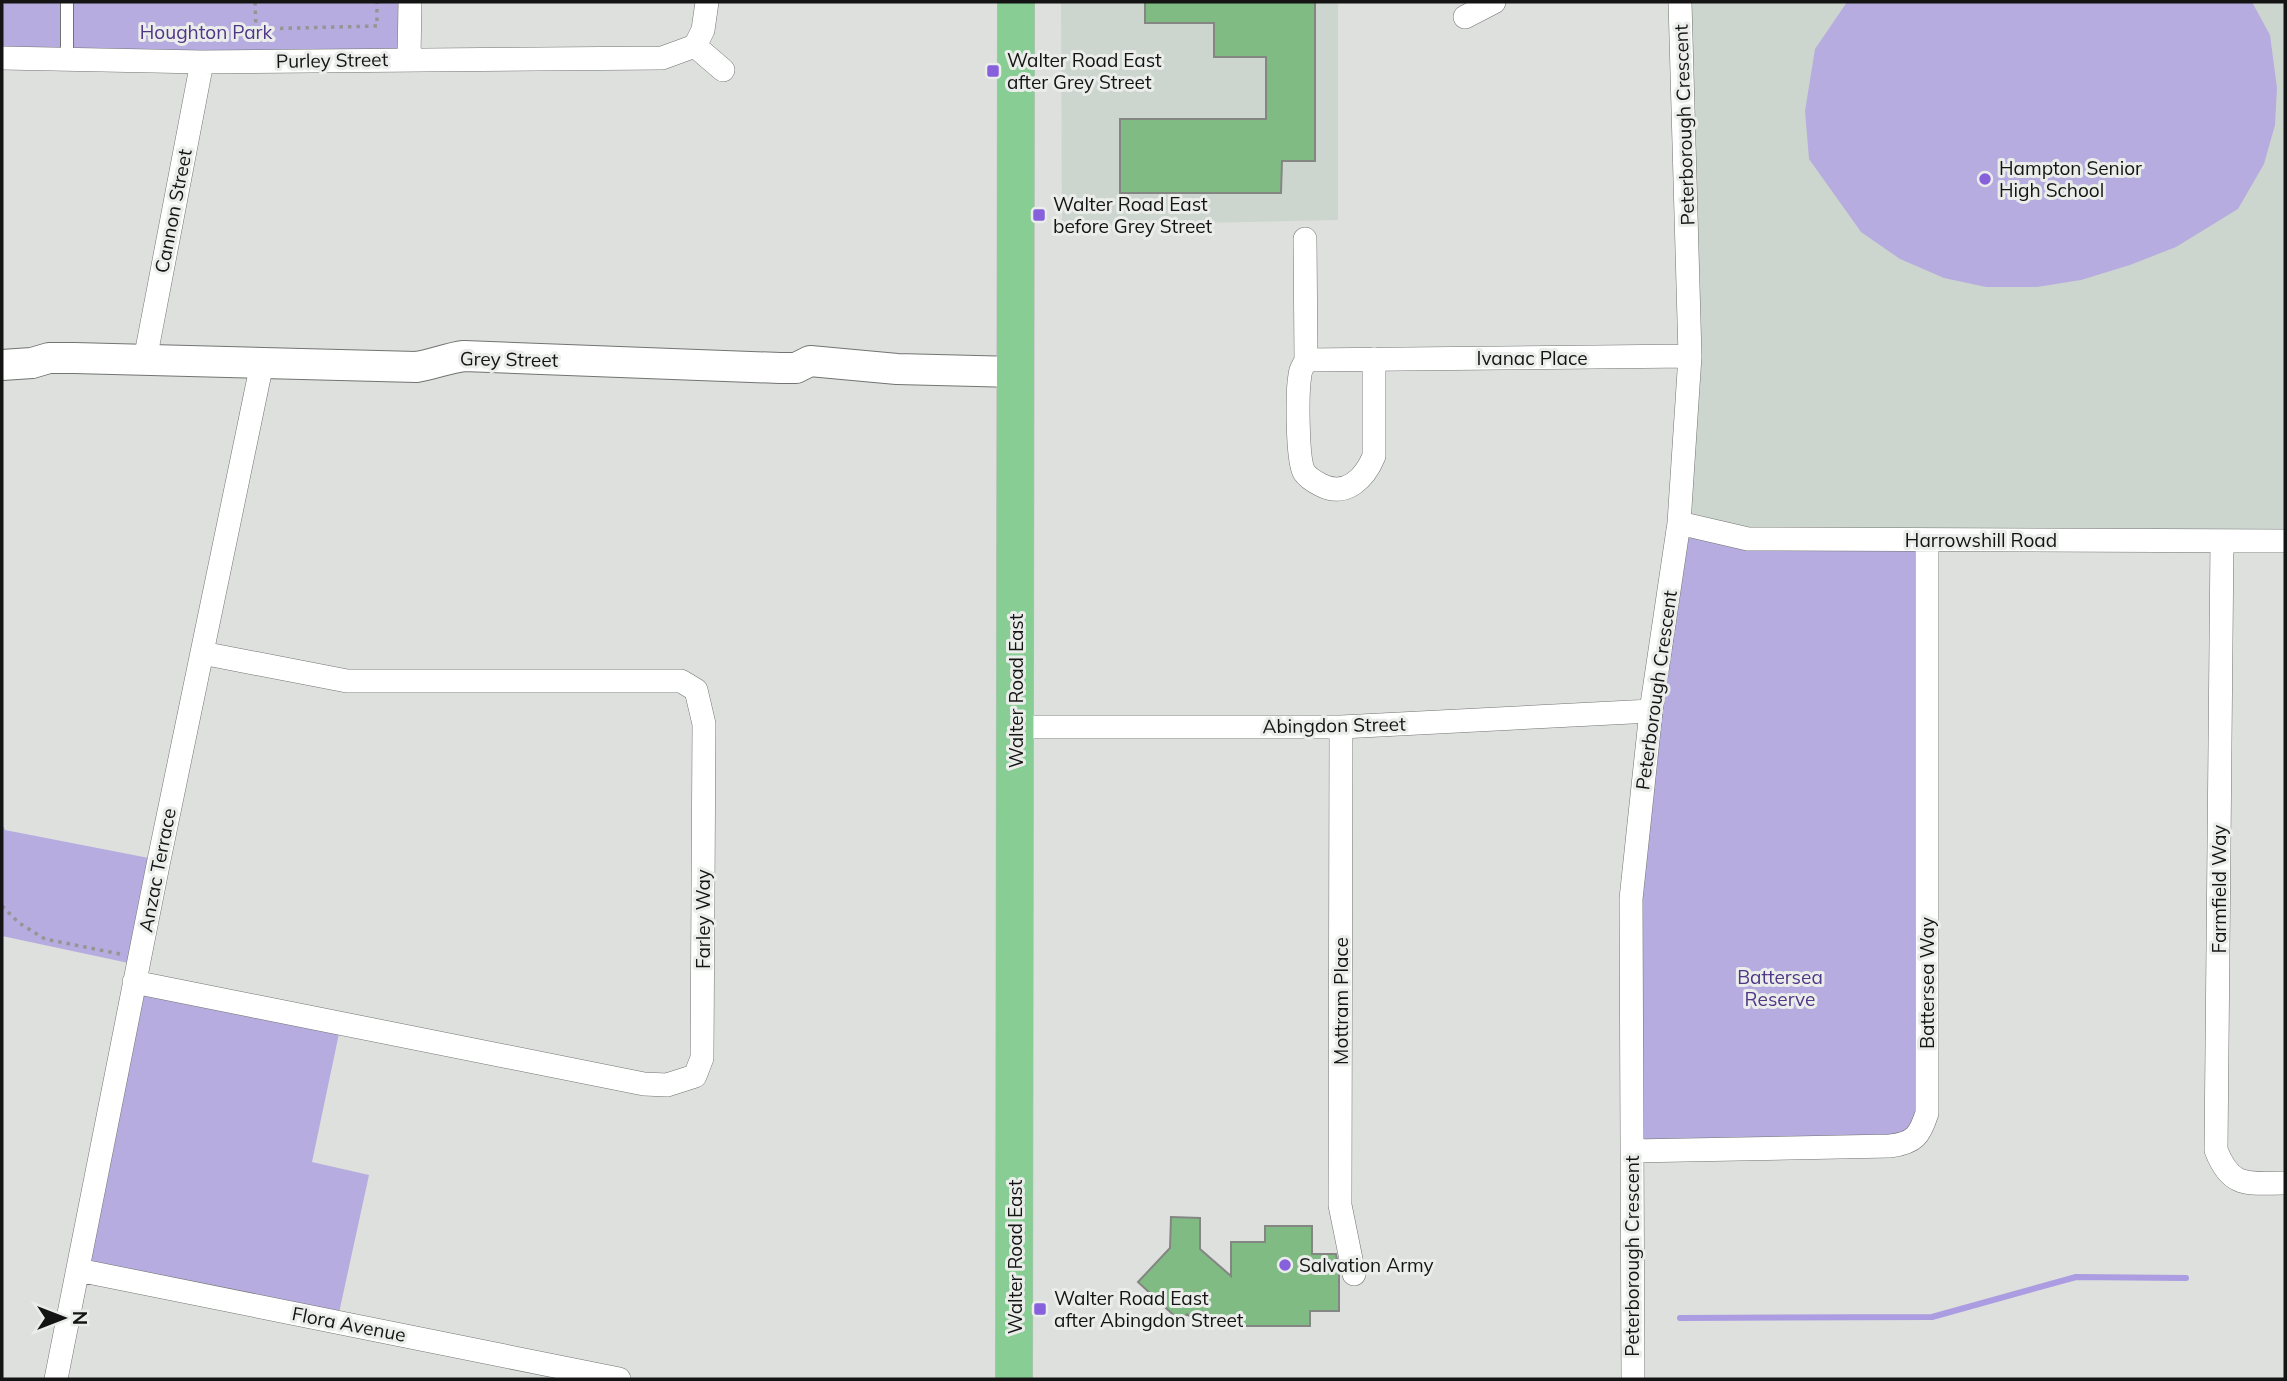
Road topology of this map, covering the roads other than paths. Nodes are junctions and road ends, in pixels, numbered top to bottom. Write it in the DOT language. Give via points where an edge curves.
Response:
graph roads {
  1 [pos="67,2"];
  2 [pos="410,2"];
  3 [pos="707,2"];
  4 [pos="1016,2"];
  5 [pos="1494,2"];
  6 [pos="1680,2"];
  7 [pos="1465,17"];
  8 [pos="695,46"];
  9 [pos="2,58"];
  10 [pos="67,58"];
  11 [pos="410,59"];
  12 [pos="201,62"];
  13 [pos="723,70"];
  14 [pos="1305,239"];
  15 [pos="1690,356"];
  16 [pos="145,359"];
  17 [pos="1374,359"];
  18 [pos="1306,360"];
  19 [pos="262,363"];
  20 [pos="2,365"];
  21 [pos="1016,372"];
  22 [pos="1679,523"];
  23 [pos="1927,540"];
  24 [pos="2222,541"];
  25 [pos="2285,541"];
  26 [pos="201,653"];
  27 [pos="1651,711"];
  28 [pos="1016,727"];
  29 [pos="1341,727"];
  30 [pos="134,982"];
  31 [pos="1632,1151"];
  32 [pos="2285,1183"];
  33 [pos="78,1270"];
  34 [pos="1354,1274"];
  35 [pos="56,1379"];
  36 [pos="620,1379"];
  37 [pos="1014,1379"];
  38 [pos="1633,1379"];
  1 -- 10 [label="lane"];
  2 -- 11 [label="street"];
  3 -- 8 [label="street" via="703,30"];
  4 -- 21 [label="main road, Walter Road East"];
  5 -- 7 [label="street"];
  6 -- 15 [label="street, Peterborough Crescent"];
  8 -- 11 [label="street, Purley Street" via="662,58"];
  8 -- 13 [label="street"];
  9 -- 10 [label="street, Purley Street"];
  10 -- 12 [label="street, Purley Street"];
  11 -- 12 [label="street, Purley Street"];
  12 -- 16 [label="street, Cannon Street"];
  14 -- 18 [label="street"];
  15 -- 17 [label="street, Ivanac Place"];
  15 -- 22 [label="street, Peterborough Crescent"];
  16 -- 19 [label="street, Grey Street"];
  16 -- 20 [label="street, Grey Street" via="49,358"];
  17 -- 18 [label="street, Ivanac Place"];
  17 -- 18 [label="street" via="1374,456 1362,477 1340,490 1313,482 1300,458 1300,373"];
  19 -- 21 [label="street, Grey Street" via="416,367 464,356 780,368 796,368 810,361"];
  19 -- 26 [label="street, Anzac Terrace"];
  21 -- 28 [label="main road, Walter Road East"];
  22 -- 23 [label="street, Harrowshill Road" via="1748,539"];
  22 -- 27 [label="street, Peterborough Crescent"];
  23 -- 24 [label="street, Harrowshill Road"];
  23 -- 31 [label="street, Battersea Way" via="1927,1113 1922,1127 1905,1144 1890,1146"];
  24 -- 25 [label="street, Harrowshill Road"];
  24 -- 32 [label="street, Farmfield Way" via="2216,1150 2223,1168 2237,1181"];
  26 -- 30 [label="street, Anzac Terrace"];
  26 -- 30 [label="street, Farley Way" via="347,681 681,681 696,690 705,724 702,1058 695,1076 667,1085 644,1084"];
  27 -- 29 [label="street, Abingdon Street"];
  27 -- 31 [label="street, Peterborough Crescent" via="1631,899"];
  28 -- 29 [label="street, Abingdon Street"];
  28 -- 37 [label="main road, Walter Road East"];
  29 -- 34 [label="street, Mottram Place" via="1340,1205"];
  30 -- 33 [label="street, Anzac Terrace"];
  31 -- 38 [label="street, Peterborough Crescent"];
  33 -- 35 [label="street, Anzac Terrace"];
  33 -- 36 [label="street, Flora Avenue"];
}
